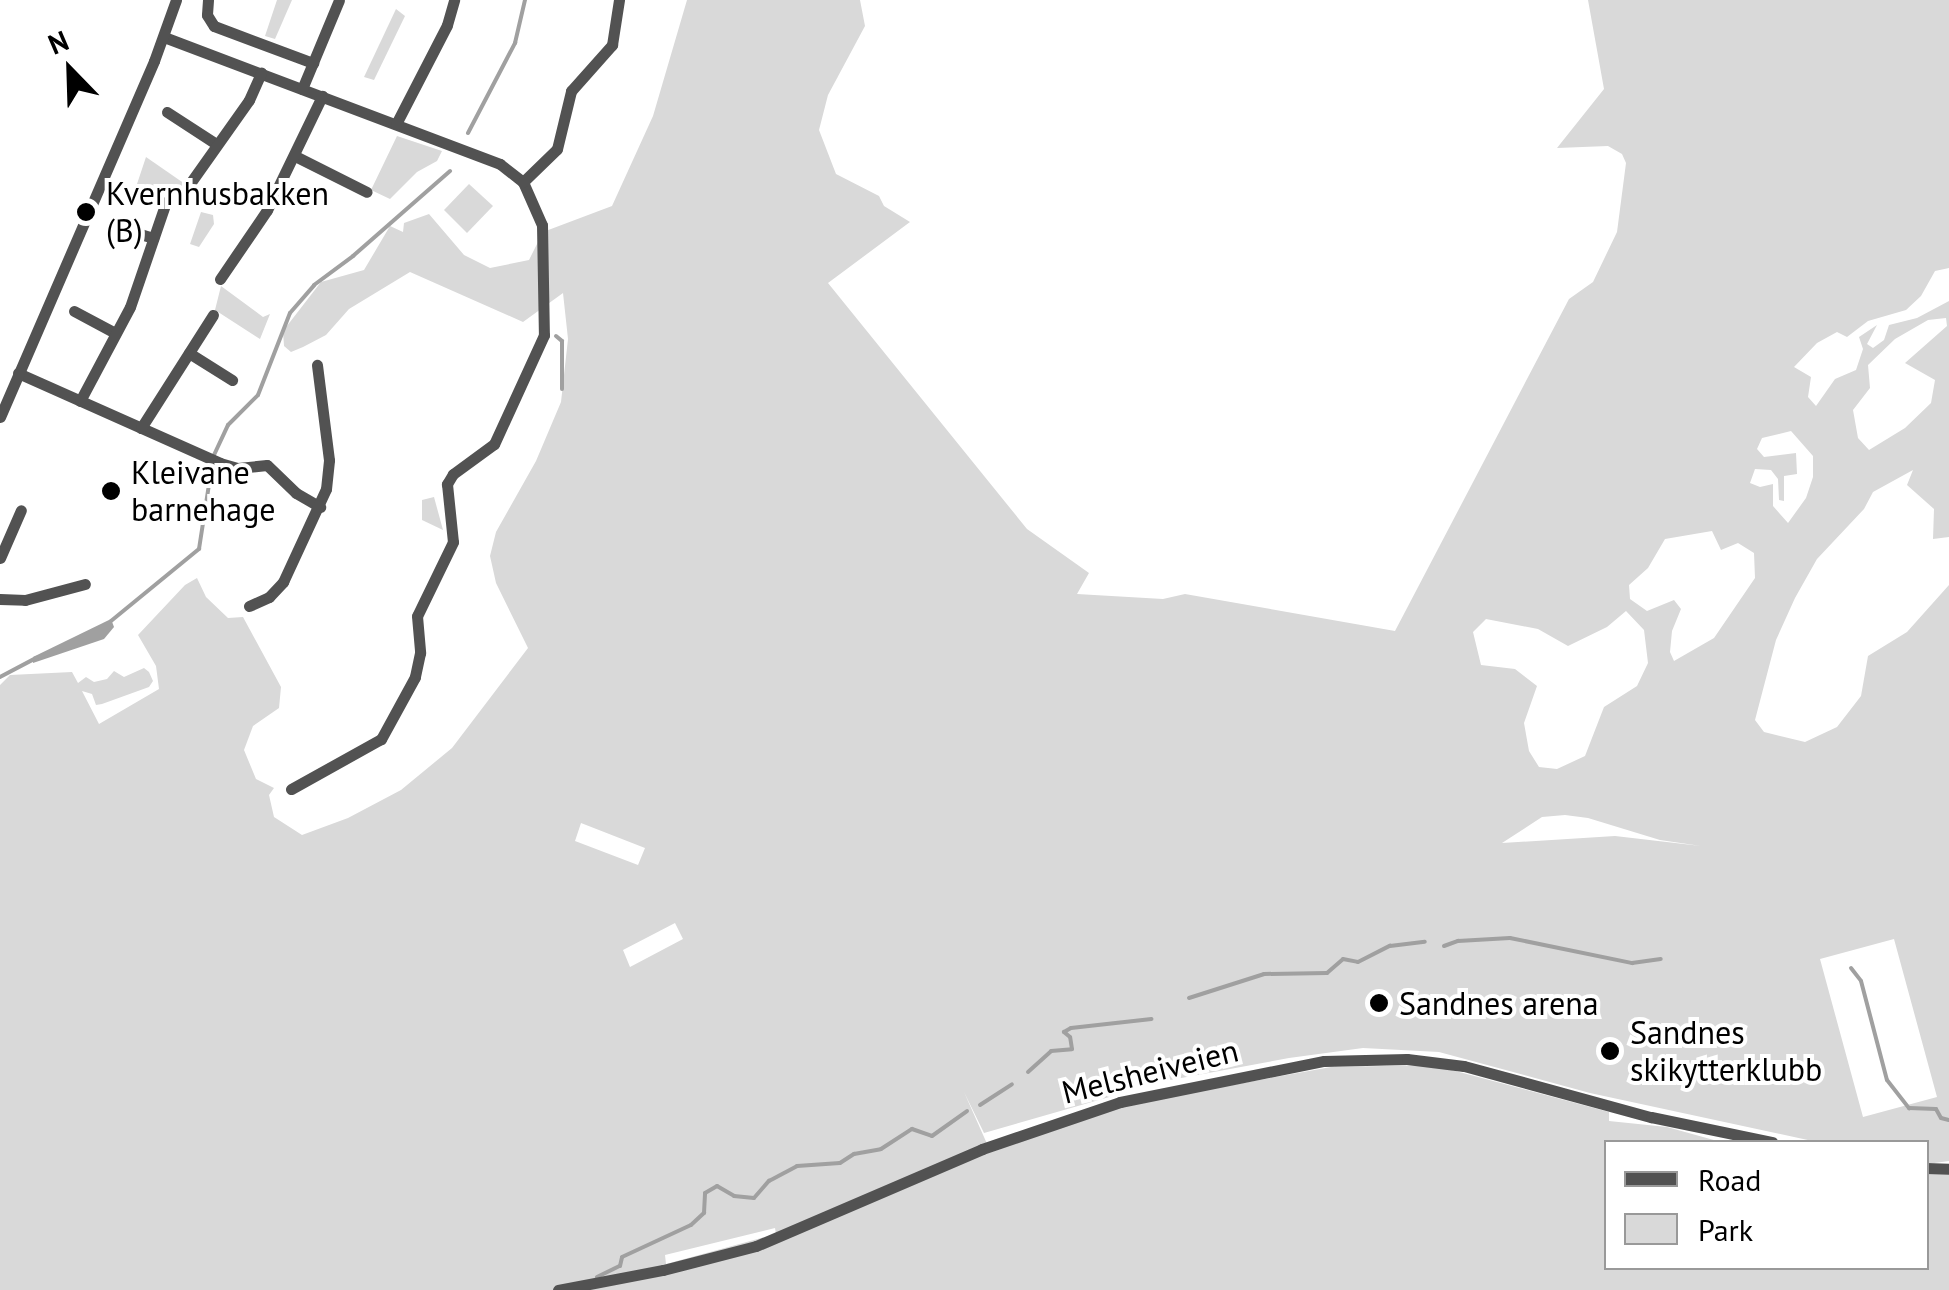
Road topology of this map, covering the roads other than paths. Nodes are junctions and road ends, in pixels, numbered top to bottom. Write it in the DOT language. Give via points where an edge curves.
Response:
graph roads {
  1 [pos="176,0"];
  2 [pos="208,0"];
  3 [pos="340,0"];
  4 [pos="454,0"];
  5 [pos="619,0"];
  6 [pos="210,21"];
  7 [pos="196,28"];
  8 [pos="164,37"];
  9 [pos="313,62"];
  10 [pos="261,73"];
  11 [pos="302,89"];
  12 [pos="322,96"];
  13 [pos="167,112"];
  14 [pos="396,124"];
  15 [pos="216,144"];
  16 [pos="295,156"];
  17 [pos="191,182"];
  18 [pos="522,182"];
  19 [pos="367,192"];
  20 [pos="166,202"];
  21 [pos="117,227"];
  22 [pos="152,238"];
  23 [pos="220,280"];
  24 [pos="74,311"];
  25 [pos="213,315"];
  26 [pos="115,333"];
  27 [pos="188,353"];
  28 [pos="318,365"];
  29 [pos="18,374"];
  30 [pos="232,380"];
  31 [pos="80,401"];
  32 [pos="0,417"];
  33 [pos="141,428"];
  34 [pos="320,507"];
  35 [pos="21,510"];
  36 [pos="0,558"];
  37 [pos="85,584"];
  38 [pos="0,598"];
  39 [pos="249,606"];
  40 [pos="291,788"];
  41 [pos="1762,1140"];
  42 [pos="558,1290"];
  1 -- 8 [label="street"];
  2 -- 6 [label="street"];
  3 -- 9 [label="street"];
  4 -- 14 [label="street"];
  5 -- 18 [label="street" via="617,35 572,90 562,140"];
  6 -- 7 [label="street"];
  6 -- 9 [label="street"];
  8 -- 10 [label="street"];
  8 -- 29 [label="street"];
  9 -- 11 [label="street"];
  10 -- 11 [label="street"];
  10 -- 15 [label="street"];
  11 -- 12 [label="street"];
  12 -- 14 [label="street"];
  12 -- 16 [label="street"];
  13 -- 15 [label="street"];
  14 -- 18 [label="street" via="500,164"];
  15 -- 17 [label="street"];
  16 -- 19 [label="street"];
  16 -- 23 [label="street"];
  18 -- 40 [label="street" via="542,225 544,335 494,444 447,484 453,542 417,616 415,677 381,739"];
  20 -- 22 [label="street"];
  21 -- 22 [label="street"];
  22 -- 26 [label="street"];
  24 -- 26 [label="street"];
  25 -- 27 [label="street"];
  26 -- 31 [label="street"];
  27 -- 30 [label="street"];
  27 -- 33 [label="street"];
  28 -- 34 [label="street" via="330,460"];
  29 -- 31 [label="street"];
  29 -- 32 [label="street"];
  31 -- 33 [label="street"];
  33 -- 34 [label="street" via="232,466 267,466"];
  34 -- 39 [label="street" via="283,582"];
  35 -- 36 [label="street"];
  37 -- 38 [label="street" via="25,600"];
  41 -- 42 [label="street, Melsheiveien" via="1464,1066 1324,1061 1070,1117 776,1239"];
}
